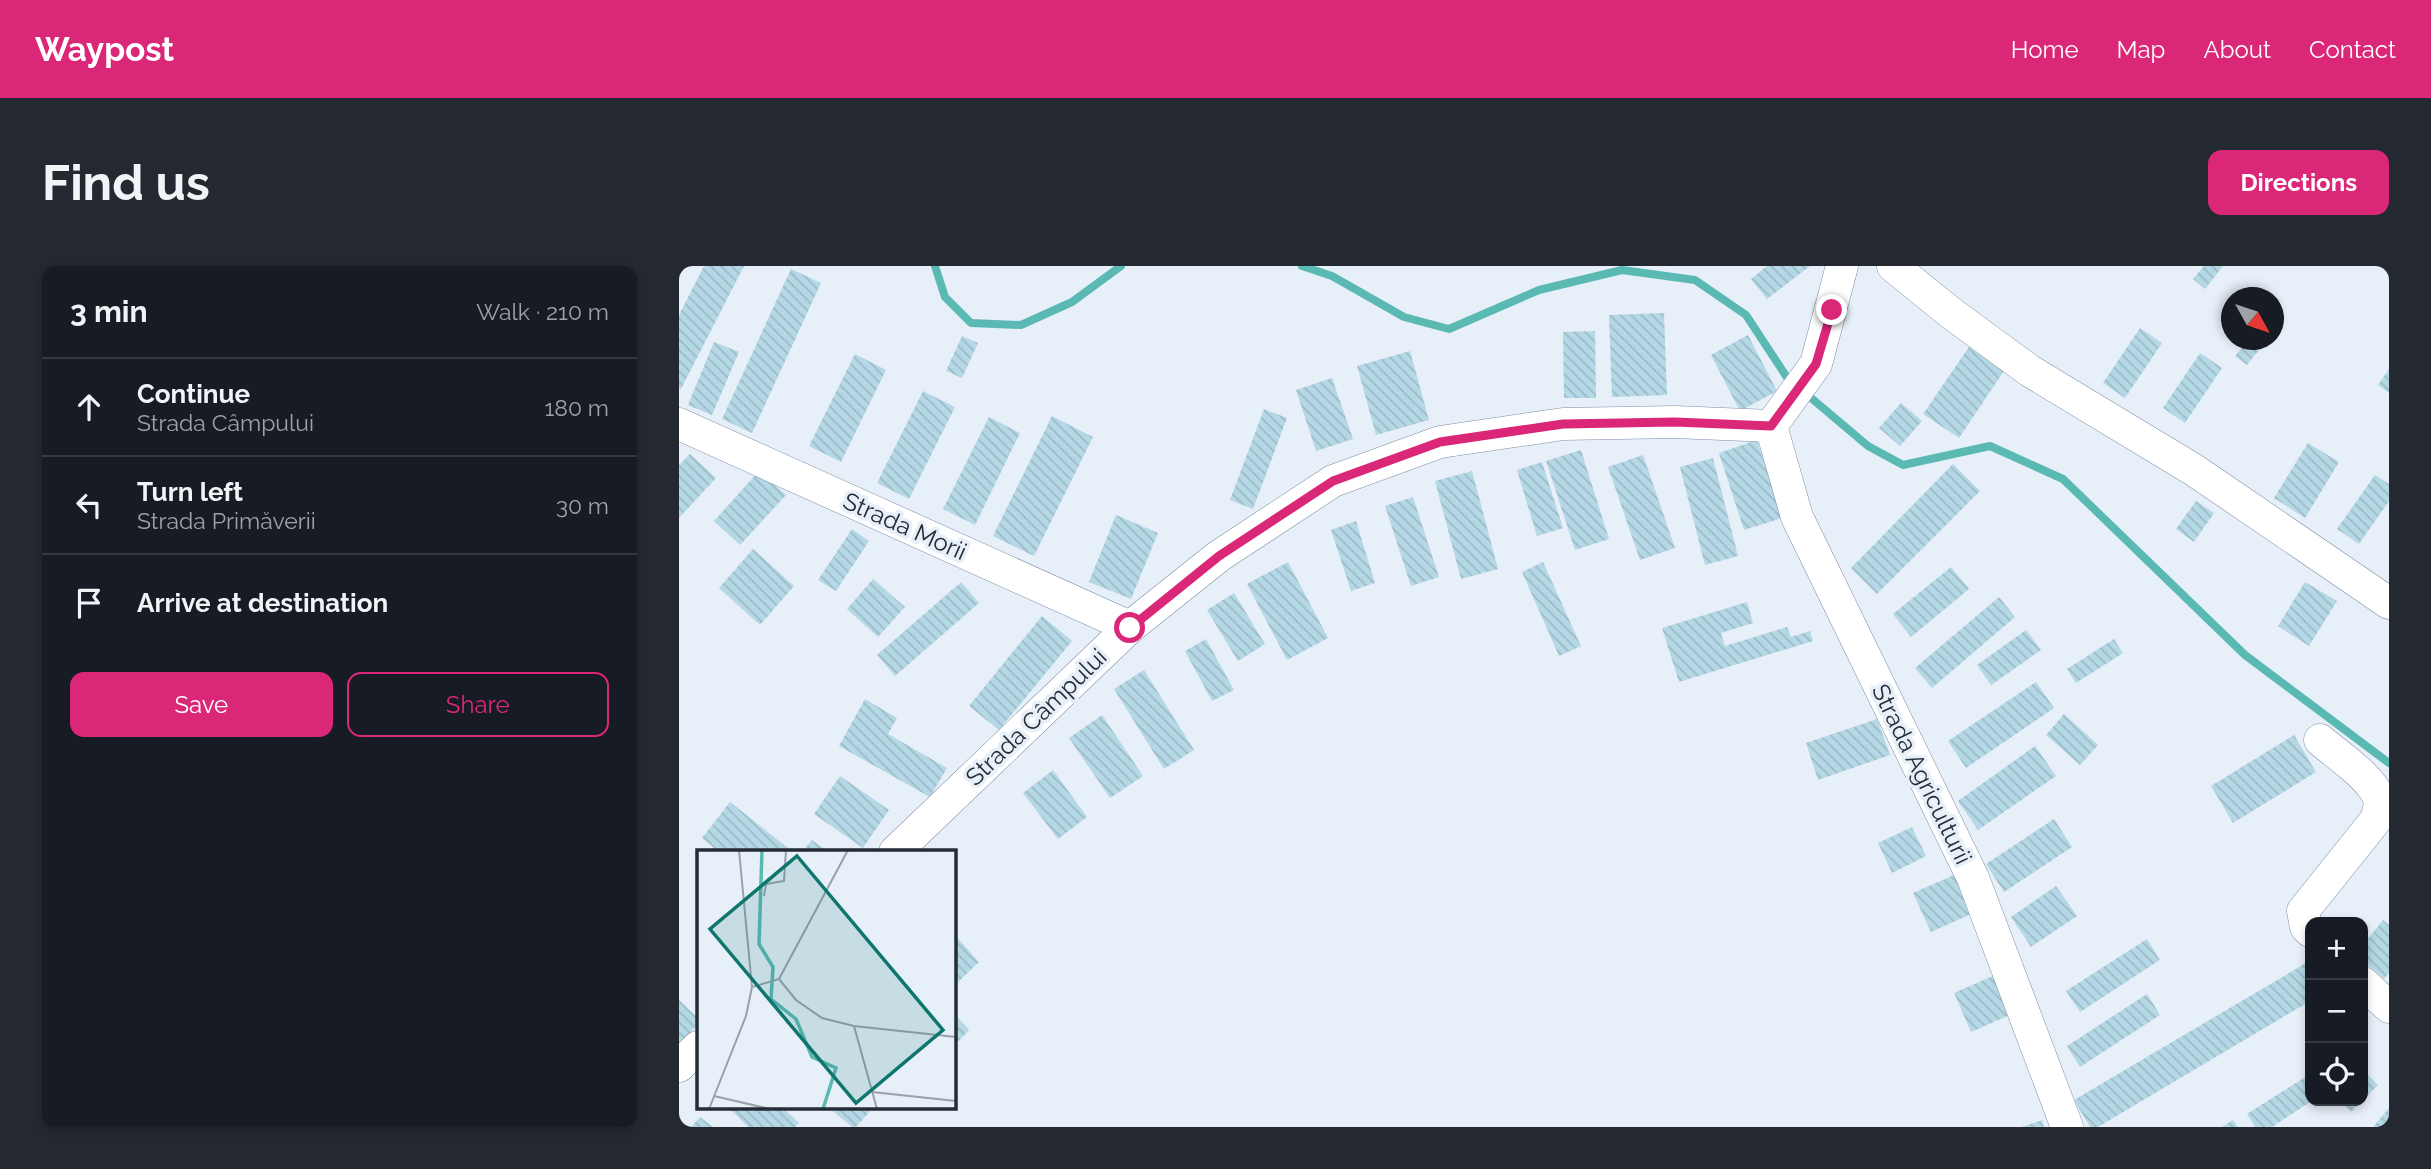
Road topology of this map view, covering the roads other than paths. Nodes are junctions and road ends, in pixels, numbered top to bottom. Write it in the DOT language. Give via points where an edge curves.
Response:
graph roads {
  1 [pos="1842,266"];
  2 [pos="1893,266"];
  3 [pos="1779,414"];
  4 [pos="679,424"];
  5 [pos="2389,603"];
  6 [pos="1130,628"];
  7 [pos="2319,740"];
  8 [pos="897,850"];
  9 [pos="2305,922"];
  10 [pos="2368,988"];
  11 [pos="2389,1007"];
  12 [pos="697,1048"];
  13 [pos="679,1066"];
  14 [pos="2067,1127"];
  1 -- 3 [label="street" via="1816,364"];
  2 -- 5 [label="street" via="2030,370 2194,470"];
  3 -- 6 [label="street, Strada Câmpului" via="1563,424 1440,442 1333,481 1219,556"];
  3 -- 14 [label="street, Strada Agriculturii" via="1797,517 1973,878"];
  4 -- 6 [label="street, Strada Morii"];
  6 -- 8 [label="street, Strada Câmpului"];
  7 -- 9 [label="street" via="2369,783 2380,806 2375,821 2303,911"];
  10 -- 11 [label="street"];
  12 -- 13 [label="street"];
}
